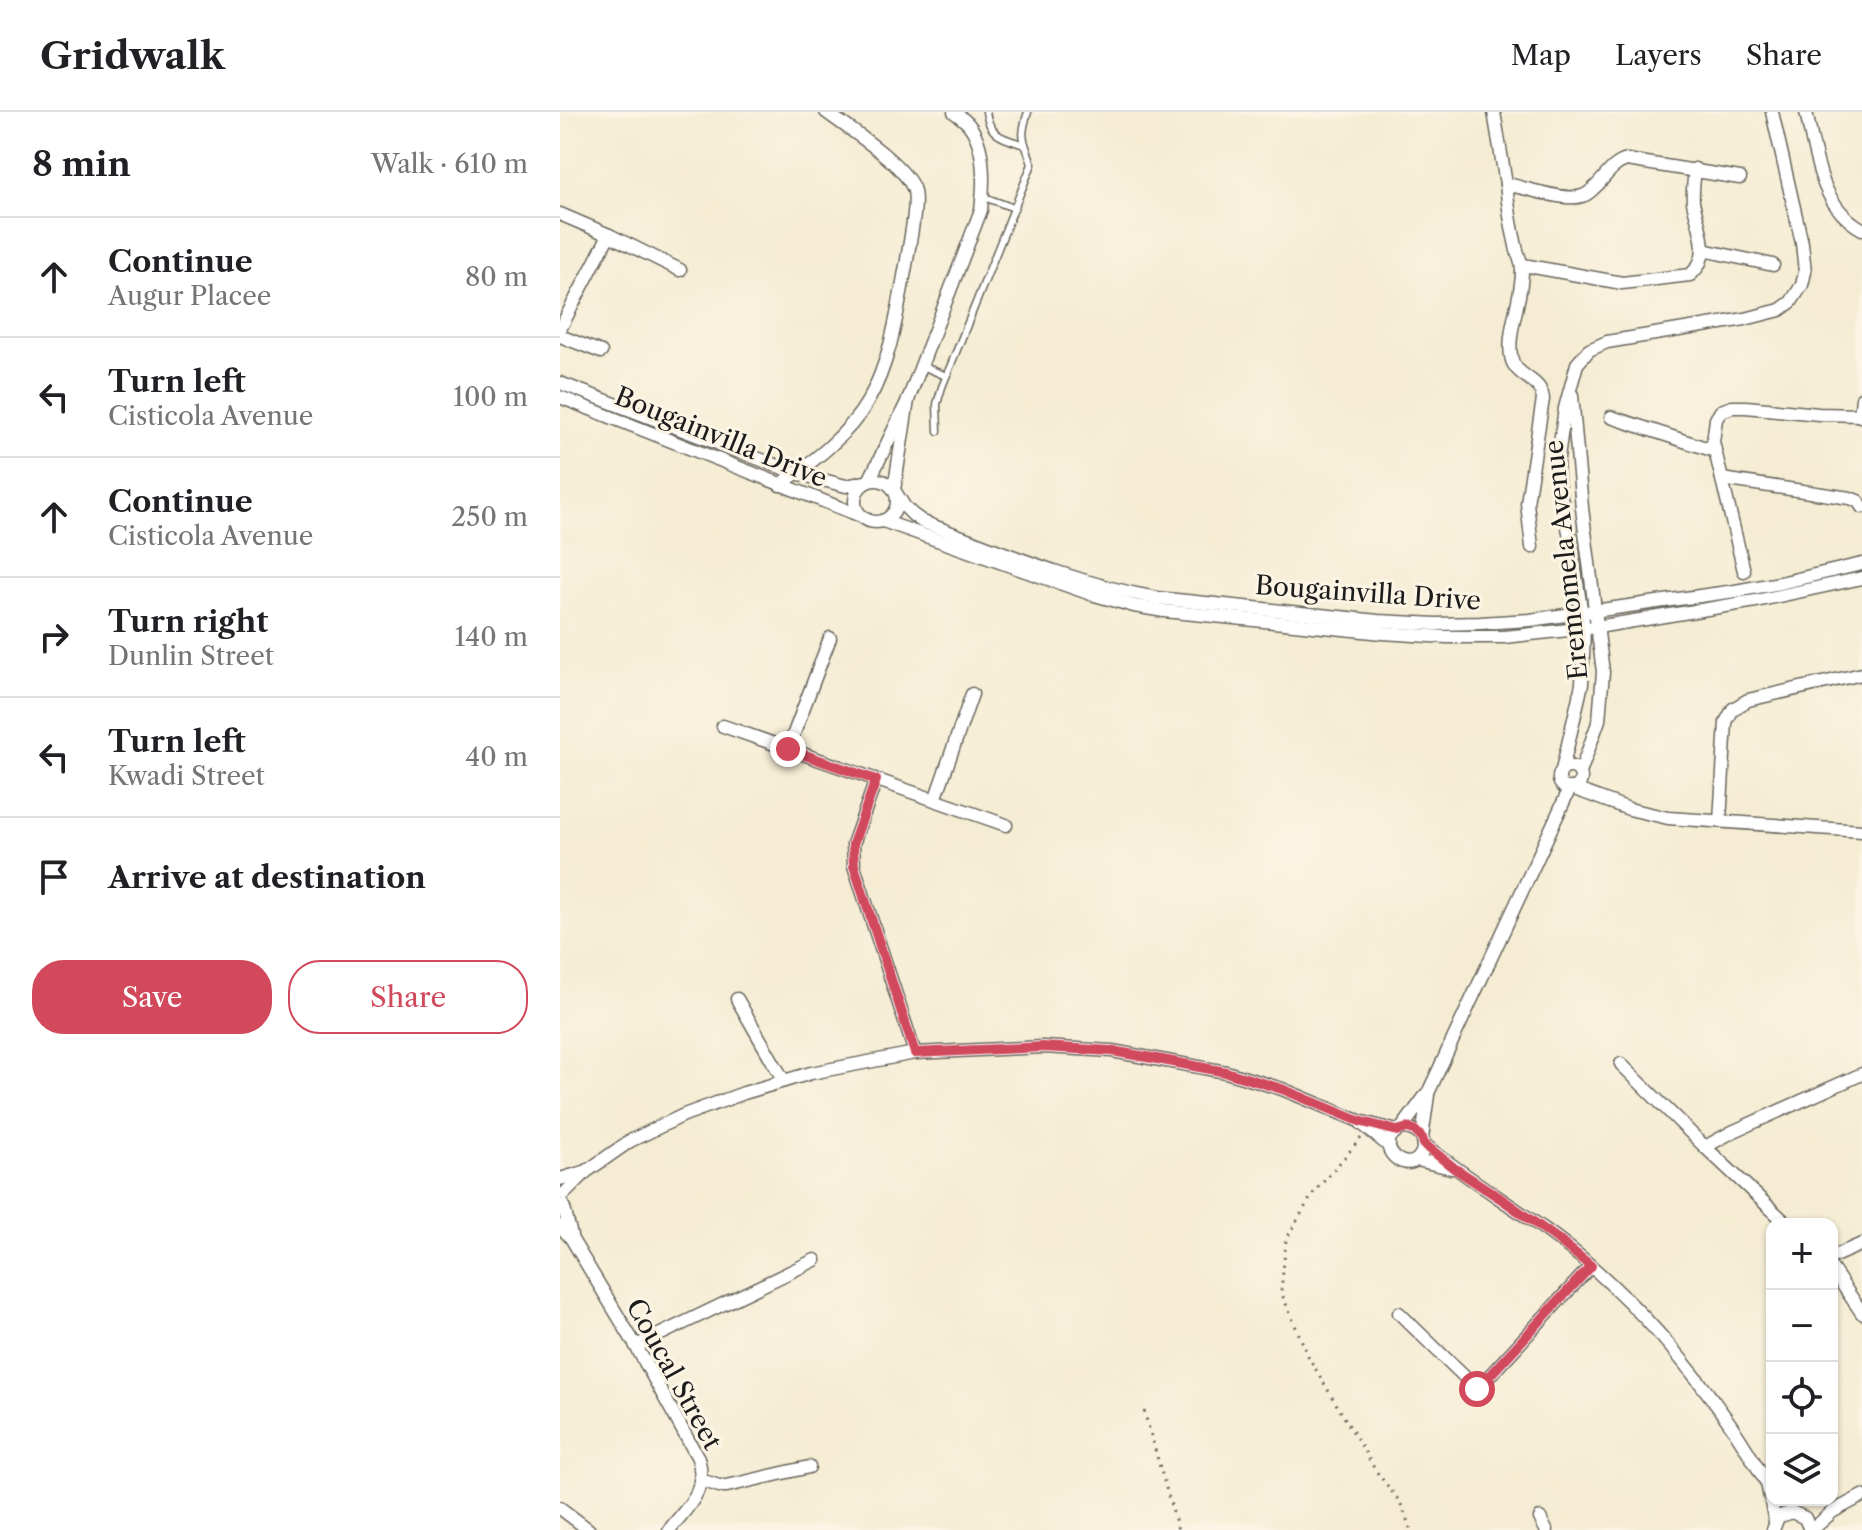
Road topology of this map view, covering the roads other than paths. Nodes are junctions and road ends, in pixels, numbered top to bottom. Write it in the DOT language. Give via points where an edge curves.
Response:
graph roads {
  1 [pos="826,112"];
  2 [pos="954,112"];
  3 [pos="986,112"];
  4 [pos="1028,112"];
  5 [pos="1494,112"];
  6 [pos="1772,112"];
  7 [pos="1806,112"];
  8 [pos="1025,145"];
  9 [pos="1695,169"];
  10 [pos="1740,178"];
  11 [pos="1506,184"];
  12 [pos="982,196"];
  13 [pos="1014,208"];
  14 [pos="560,214"];
  15 [pos="1862,229"];
  16 [pos="609,235"];
  17 [pos="1703,250"];
  18 [pos="1523,265"];
  19 [pos="1773,265"];
  20 [pos="680,270"];
  21 [pos="560,329"];
  22 [pos="560,336"];
  23 [pos="601,352"];
  24 [pos="920,365"];
  25 [pos="946,376"];
  26 [pos="560,383"];
  27 [pos="1571,388"];
  28 [pos="560,397"];
  29 [pos="1862,398"];
  30 [pos="908,400"];
  31 [pos="1861,416"];
  32 [pos="1611,417"];
  33 [pos="938,431"];
  34 [pos="1715,451"];
  35 [pos="796,473"];
  36 [pos="1722,479"];
  37 [pos="869,481"];
  38 [pos="780,485"];
  39 [pos="894,490"];
  40 [pos="1862,507"];
  41 [pos="866,518"];
  42 [pos="883,521"];
  43 [pos="1532,547"];
  44 [pos="1862,564"];
  45 [pos="1744,571"];
  46 [pos="1862,578"];
  47 [pos="1595,611"];
  48 [pos="1581,613"];
  49 [pos="1380,627"];
  50 [pos="1590,628"];
  51 [pos="830,638"];
  52 [pos="1862,674"];
  53 [pos="972,694"];
  54 [pos="1580,697"];
  55 [pos="1600,701"];
  56 [pos="723,726"];
  57 [pos="788,749"];
  58 [pos="1580,774"];
  59 [pos="876,780"];
  60 [pos="1566,782"];
  61 [pos="1602,798"];
  62 [pos="935,800"];
  63 [pos="1720,821"];
  64 [pos="1006,825"];
  65 [pos="1862,831"];
  66 [pos="737,999"];
  67 [pos="915,1053"];
  68 [pos="1621,1064"];
  69 [pos="1862,1074"];
  70 [pos="784,1081"];
  71 [pos="1429,1091"];
  72 [pos="1364,1125"];
  73 [pos="1399,1130"];
  74 [pos="1423,1141"];
  75 [pos="1389,1146"];
  76 [pos="1705,1147"];
  77 [pos="1417,1160"];
  78 [pos="1454,1168"];
  79 [pos="587,1171"];
  80 [pos="560,1179"];
  81 [pos="562,1199"];
  82 [pos="1781,1218"];
  83 [pos="560,1226"];
  84 [pos="571,1238"];
  85 [pos="1862,1244"];
  86 [pos="1838,1254"];
  87 [pos="815,1260"];
  88 [pos="1591,1266"];
  89 [pos="1838,1278"];
  90 [pos="1399,1313"];
  91 [pos="1862,1313"];
  92 [pos="636,1346"];
  93 [pos="809,1467"];
  94 [pos="701,1480"];
  95 [pos="1766,1481"];
  96 [pos="1862,1496"];
  97 [pos="1772,1506"];
  98 [pos="1790,1506"];
  99 [pos="560,1508"];
  100 [pos="1832,1512"];
  101 [pos="1799,1514"];
  102 [pos="1774,1526"];
  103 [pos="589,1530"];
  104 [pos="669,1530"];
  105 [pos="1811,1530"];
  1 -- 35 [label="street" via="895,164 914,189 913,224 895,323 868,402 841,436"];
  2 -- 12 [label="street" via="975,137 982,162"];
  3 -- 8 [label="lane" via="996,135"];
  4 -- 8 [label="lane" via="1022,130"];
  5 -- 11 [label="street"];
  6 -- 27 [label="street, Eremomela Avenue" via="1802,243 1805,272 1797,295 1767,314 1596,345 1581,357"];
  7 -- 15 [label="street" via="1823,186 1841,213"];
  8 -- 13 [label="lane" via="1032,164"];
  9 -- 10 [label="street"];
  9 -- 11 [label="street" via="1627,160 1612,167 1593,189 1569,197"];
  9 -- 17 [label="street" via="1693,199"];
  11 -- 18 [label="street"];
  12 -- 13 [label="lane"];
  12 -- 24 [label="street"];
  13 -- 25 [label="lane"];
  14 -- 16 [label="street"];
  16 -- 20 [label="street"];
  16 -- 21 [label="street"];
  17 -- 18 [label="street" via="1690,275 1639,282"];
  17 -- 19 [label="street"];
  18 -- 43 [label="street" via="1511,356 1517,369 1541,388 1543,399 1527,503"];
  22 -- 23 [label="street"];
  24 -- 25 [label="lane"];
  24 -- 30 [label="street"];
  25 -- 33 [label="lane" via="937,404"];
  26 -- 35 [label="street, Bougainvilla Drive"];
  27 -- 47 [label="street, Eremomela Avenue"];
  27 -- 48 [label="street, Eremomela Avenue" via="1557,475"];
  28 -- 38 [label="street, Bougainvilla Drive"];
  29 -- 31 [label="street"];
  30 -- 37 [label="street"];
  30 -- 39 [label="street"];
  31 -- 34 [label="street" via="1732,407 1716,419"];
  32 -- 34 [label="street"];
  34 -- 36 [label="street"];
  35 -- 37 [label="street, Bougainvilla Drive" via="846,486"];
  35 -- 38 [label="street"];
  36 -- 40 [label="street" via="1850,498"];
  36 -- 45 [label="street"];
  37 -- 39 [label="street, Bougainvilla Drive" via="884,481"];
  37 -- 41 [label="street, Bougainvilla Drive" via="856,496 857,509"];
  38 -- 41 [label="street, Bougainvilla Drive"];
  39 -- 42 [label="street" via="896,508"];
  39 -- 49 [label="street, Bougainvilla Drive" via="923,522 1086,582 1129,593"];
  41 -- 42 [label="street, Bougainvilla Drive"];
  42 -- 49 [label="street, Bougainvilla Drive" via="1134,606"];
  44 -- 47 [label="street, Bougainvilla Drive" via="1750,588"];
  46 -- 50 [label="street, Bougainvilla Drive"];
  47 -- 48 [label="street, Bougainvilla Drive"];
  47 -- 50 [label="street, Eremomela Avenue"];
  48 -- 49 [label="street, Bougainvilla Drive"];
  48 -- 50 [label="street, Eremomela Avenue"];
  49 -- 50 [label="street, Bougainvilla Drive" via="1446,637"];
  50 -- 54 [label="street, Eremomela Avenue"];
  50 -- 55 [label="street, Eremomela Avenue" via="1603,672"];
  51 -- 57 [label="street"];
  52 -- 63 [label="street" via="1748,700 1733,709 1725,733"];
  53 -- 62 [label="street"];
  54 -- 55 [label="street"];
  54 -- 60 [label="street, Eremomela Avenue"];
  55 -- 58 [label="street, Eremomela Avenue"];
  56 -- 57 [label="street"];
  57 -- 59 [label="street"];
  58 -- 60 [label="street, Eremomela Avenue" via="1577,786"];
  58 -- 60 [label="street" via="1568,767"];
  58 -- 61 [label="street"];
  59 -- 62 [label="street"];
  59 -- 67 [label="street" via="853,844 854,866"];
  60 -- 61 [label="street"];
  60 -- 71 [label="street, Eremomela Avenue"];
  61 -- 63 [label="street" via="1651,816"];
  62 -- 64 [label="street"];
  63 -- 65 [label="street"];
  66 -- 70 [label="street"];
  67 -- 70 [label="street"];
  67 -- 72 [label="street" via="1043,1047 1112,1051 1226,1072 1282,1089"];
  68 -- 76 [label="street"];
  69 -- 76 [label="street"];
  70 -- 79 [label="street" via="684,1115 630,1141"];
  71 -- 73 [label="street, Eremomela Avenue"];
  71 -- 74 [label="street, Eremomela Avenue"];
  72 -- 73 [label="street"];
  72 -- 75 [label="street"];
  73 -- 74 [label="street" via="1414,1130"];
  73 -- 75 [label="street"];
  74 -- 77 [label="street"];
  74 -- 78 [label="street"];
  75 -- 77 [label="street" via="1398,1161"];
  76 -- 82 [label="street"];
  77 -- 78 [label="street"];
  78 -- 88 [label="street"];
  79 -- 80 [label="street"];
  79 -- 81 [label="street"];
  81 -- 84 [label="street, Coucal Street"];
  83 -- 84 [label="street, Coucal Street"];
  84 -- 92 [label="street, Coucal Street"];
  85 -- 86 [label="street"];
  87 -- 92 [label="street"];
  88 -- 90 [label="street" via="1474,1393"];
  88 -- 95 [label="street" via="1689,1370"];
  89 -- 91 [label="street"];
  92 -- 94 [label="street, Coucal Street" via="698,1458"];
  93 -- 94 [label="street" via="727,1486"];
  94 -- 104 [label="street, Coucal Street"];
  96 -- 100 [label="street"];
  97 -- 102 [label="street"];
  98 -- 101 [label="street"];
  99 -- 103 [label="street"];
  100 -- 101 [label="street"];
  100 -- 105 [label="street"];
  101 -- 102 [label="street" via="1783,1514"];
  101 -- 105 [label="street"];
}
